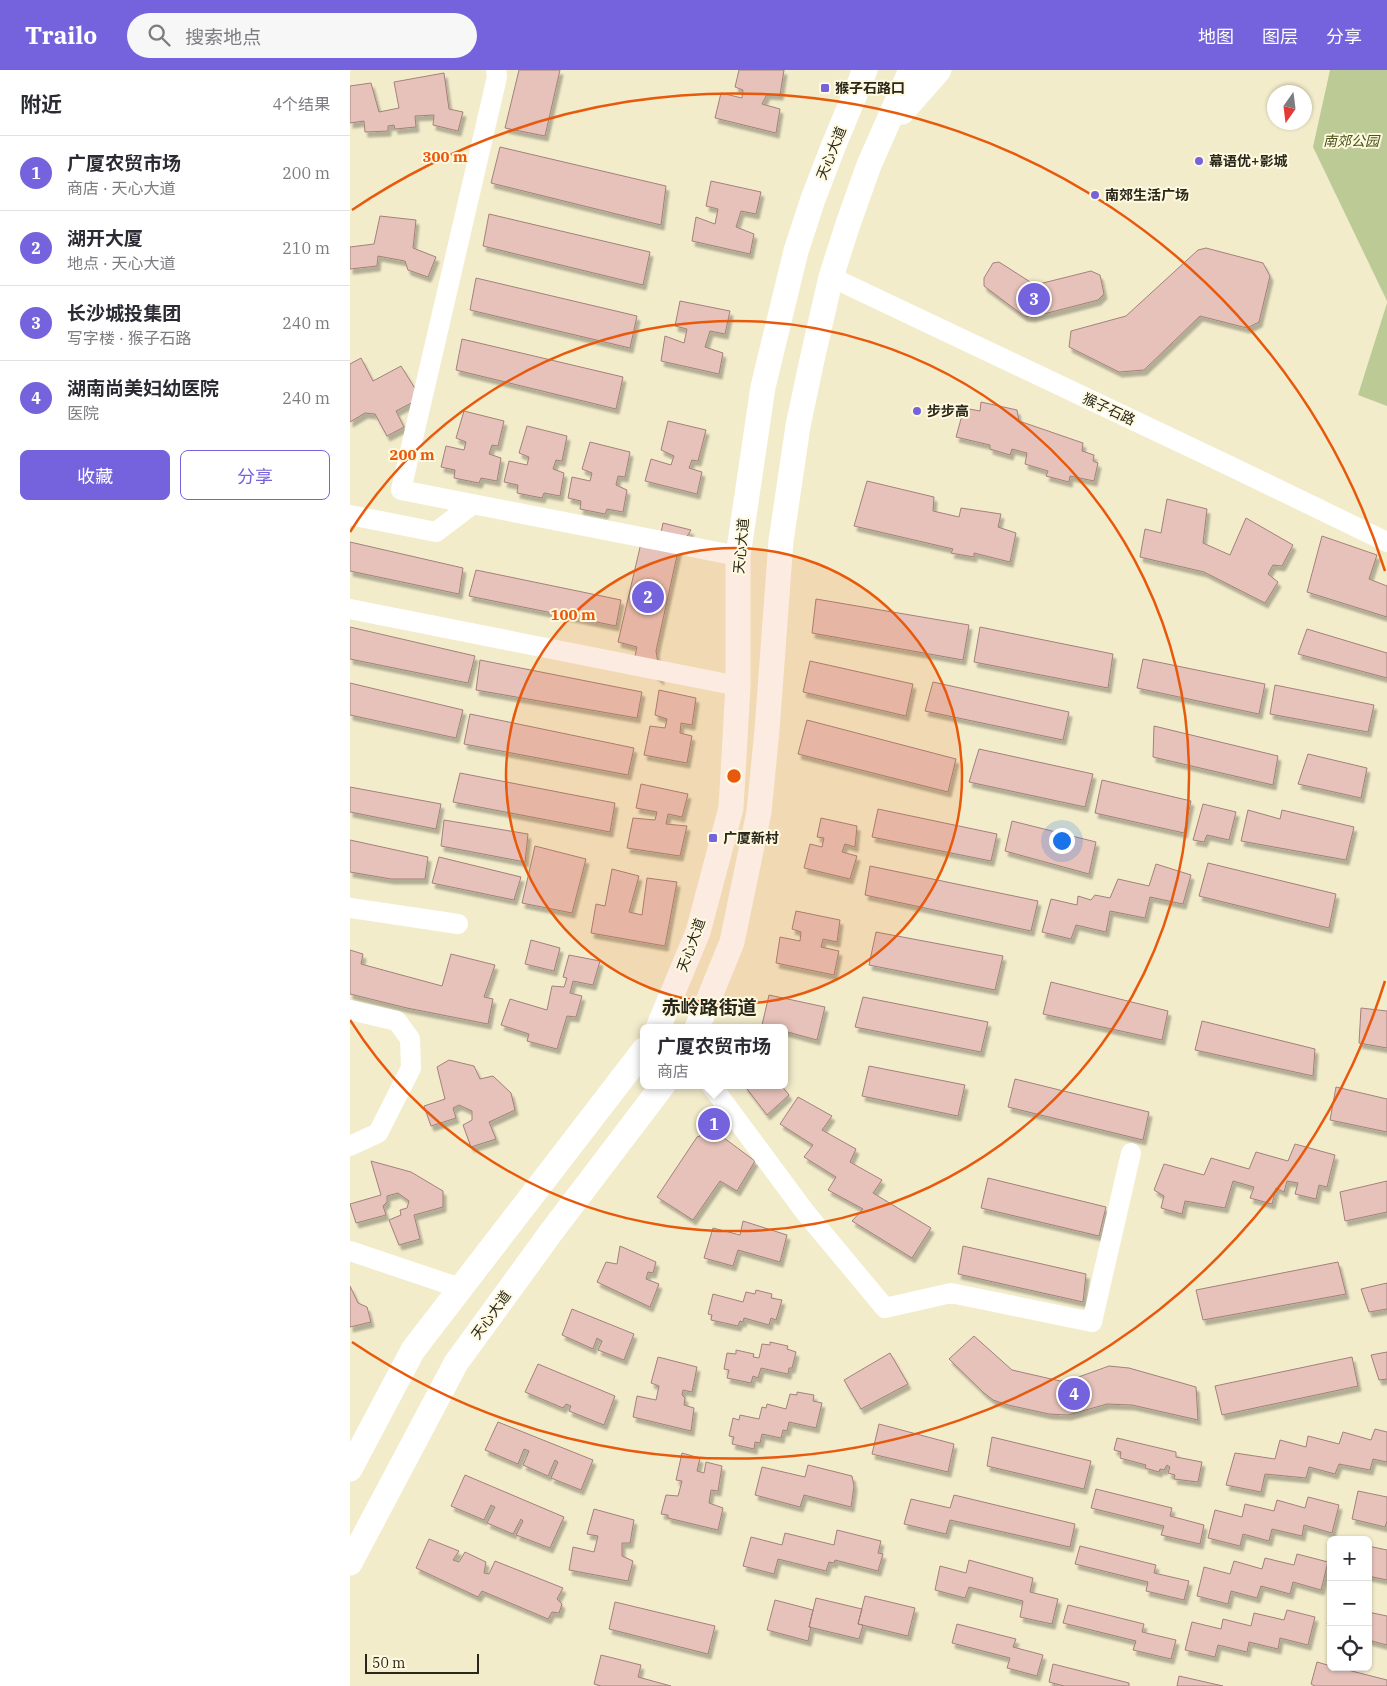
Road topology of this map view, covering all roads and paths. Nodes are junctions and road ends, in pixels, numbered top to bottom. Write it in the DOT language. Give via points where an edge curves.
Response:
graph roads {
  1 [pos="496,70"];
  2 [pos="866,70"];
  3 [pos="911,70"];
  4 [pos="939,70"];
  5 [pos="883,134"];
  6 [pos="831,277"];
  7 [pos="473,504"];
  8 [pos="350,515"];
  9 [pos="1387,542"];
  10 [pos="738,556"];
  11 [pos="350,609"];
  12 [pos="738,686"];
  13 [pos="350,908"];
  14 [pos="458,924"];
  15 [pos="350,1010"];
  16 [pos="660,1024"];
  17 [pos="699,1024"];
  18 [pos="640,1055"];
  19 [pos="660,1089"];
  20 [pos="714,1089"];
  21 [pos="350,1146"];
  22 [pos="1131,1153"];
  23 [pos="350,1252"];
  24 [pos="460,1288"];
  25 [pos="350,1469"];
  26 [pos="350,1563"];
  1 -- 7 [label="street" via="498,77 402,490"];
  2 -- 10 [label="main road, 天心大道" via="813,199 794,260 763,387"];
  3 -- 5 [label="main road"];
  4 -- 5 [label="main road"];
  5 -- 6 [label="main road" via="869,165"];
  6 -- 9 [label="street, 猴子石路"];
  6 -- 17 [label="main road" via="798,426 781,541 759,812 732,942"];
  7 -- 8 [label="street" via="436,532"];
  7 -- 10 [label="street"];
  10 -- 12 [label="main road, 天心大道"];
  11 -- 12 [label="street"];
  12 -- 16 [label="main road, 天心大道" via="731,808 698,932"];
  13 -- 14 [label="street"];
  15 -- 21 [label="street" via="397,1021 410,1039 411,1068 378,1134"];
  18 -- 24 [label="main road"];
  19 -- 26 [label="main road, 天心大道" via="456,1363"];
  20 -- 22 [label="street" via="805,1212 885,1308 951,1293 1092,1322"];
  23 -- 24 [label="street"];
  24 -- 25 [label="main road" via="413,1350"];
}
